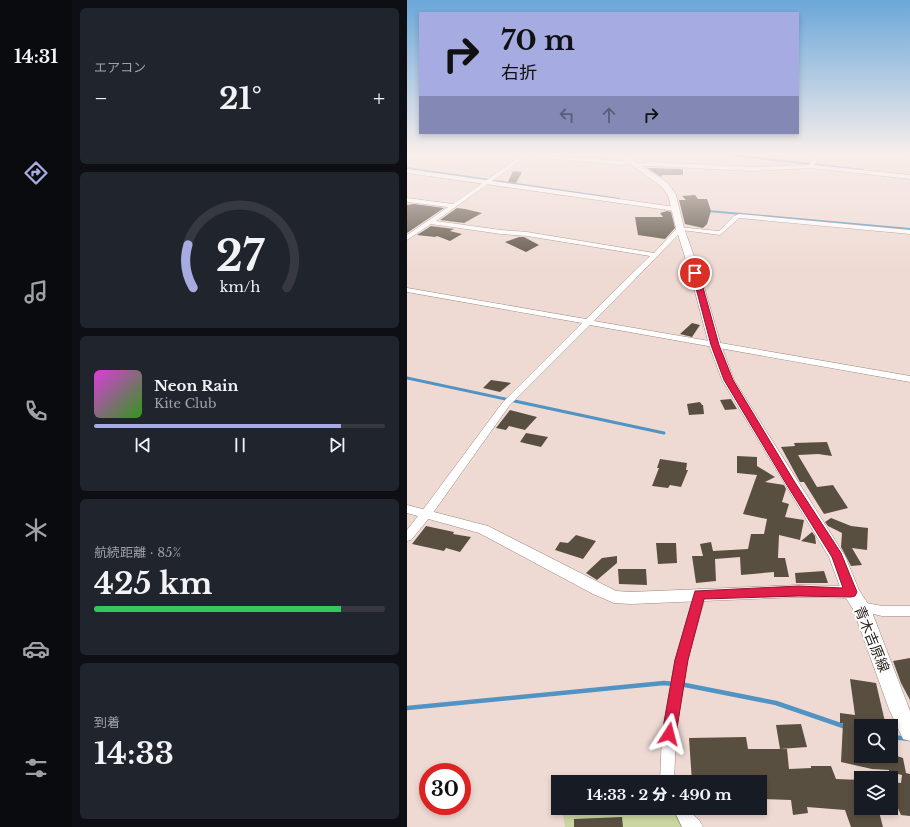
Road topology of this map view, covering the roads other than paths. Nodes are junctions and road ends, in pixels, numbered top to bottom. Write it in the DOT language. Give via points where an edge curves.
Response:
graph roads {
  1 [pos="472,194"];
  2 [pos="564,194"];
  3 [pos="671,194"];
  4 [pos="407,200"];
  5 [pos="454,206"];
  6 [pos="675,209"];
  7 [pos="430,222"];
  8 [pos="680,228"];
  9 [pos="910,232"];
  10 [pos="407,238"];
  11 [pos="655,255"];
  12 [pos="407,290"];
  13 [pos="588,322"];
  14 [pos="715,345"];
  15 [pos="910,379"];
  16 [pos="407,509"];
  17 [pos="426,514"];
  18 [pos="407,537"];
  19 [pos="851,592"];
  20 [pos="699,594"];
  21 [pos="861,608"];
  22 [pos="910,611"];
  23 [pos="910,732"];
  24 [pos="667,775"];
  25 [pos="684,815"];
  26 [pos="695,827"];
  1 -- 5 [label="street"];
  2 -- 6 [label="street"];
  3 -- 6 [label="main road, 青木吉原線"];
  4 -- 5 [label="street"];
  5 -- 7 [label="street"];
  6 -- 8 [label="main road, 青木吉原線"];
  7 -- 10 [label="street"];
  7 -- 11 [label="street" via="527,234"];
  8 -- 9 [label="street" via="720,233 739,216"];
  8 -- 11 [label="street"];
  8 -- 14 [label="main road, 青木吉原線"];
  11 -- 13 [label="street"];
  12 -- 13 [label="street"];
  13 -- 14 [label="street"];
  13 -- 17 [label="street" via="506,404"];
  14 -- 15 [label="street"];
  14 -- 19 [label="main road, 青木吉原線" via="728,380 837,556"];
  16 -- 17 [label="street"];
  17 -- 18 [label="street"];
  17 -- 20 [label="street" via="483,530 614,597"];
  19 -- 20 [label="street"];
  19 -- 21 [label="main road, 青木吉原線"];
  20 -- 24 [label="street" via="681,660 669,734"];
  21 -- 22 [label="street"];
  21 -- 23 [label="main road, 青木吉原線"];
  25 -- 26 [label="street"];
}
